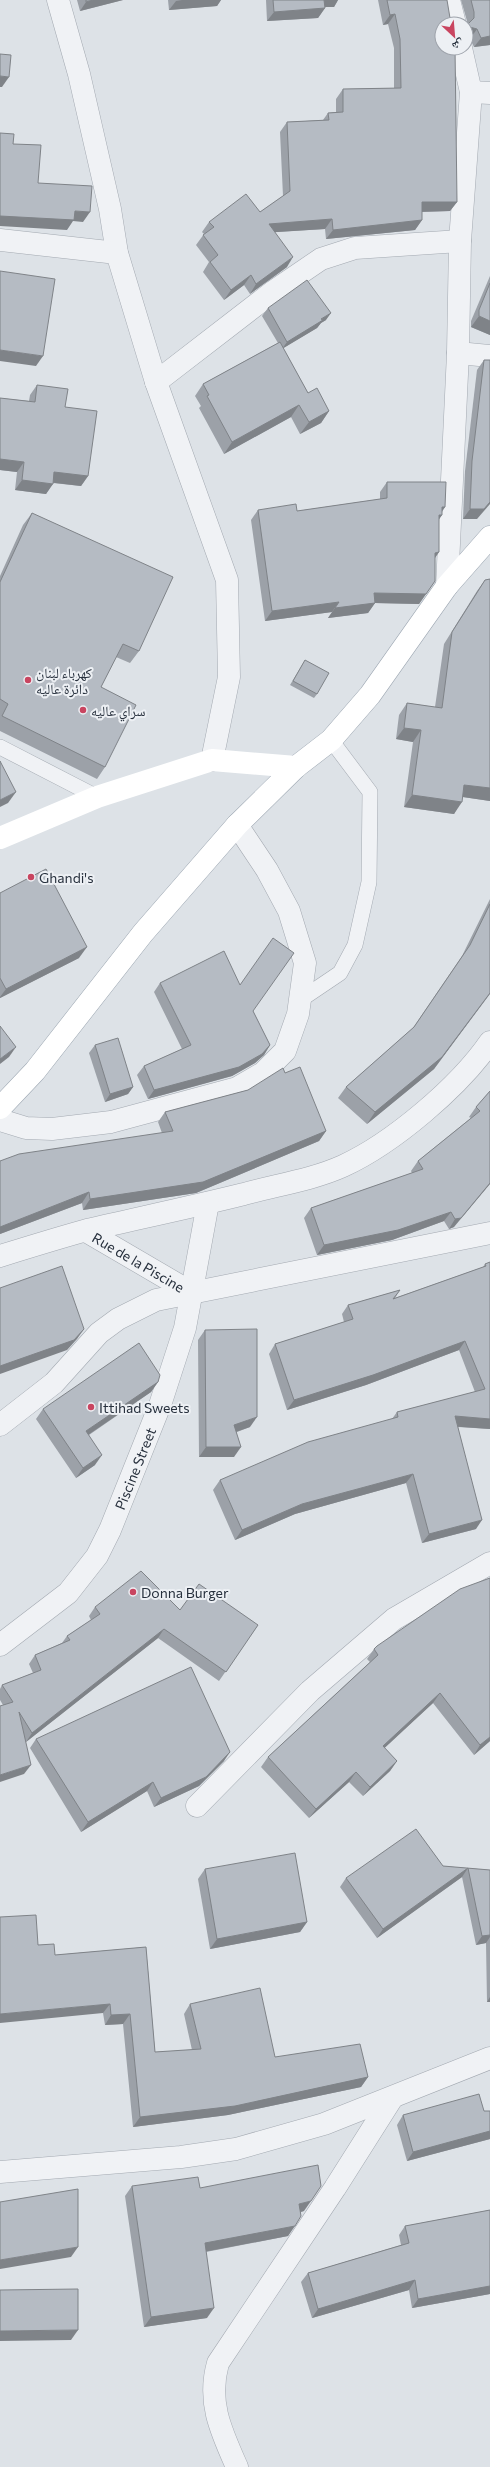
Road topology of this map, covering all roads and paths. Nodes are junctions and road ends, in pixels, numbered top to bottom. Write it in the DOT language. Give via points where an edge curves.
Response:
graph roads {
  1 [pos="58,0"];
  2 [pos="449,0"];
  3 [pos="453,16"];
  4 [pos="465,56"];
  5 [pos="481,92"];
  6 [pos="0,240"];
  7 [pos="460,241"];
  8 [pos="117,253"];
  9 [pos="458,353"];
  10 [pos="490,356"];
  11 [pos="156,382"];
  12 [pos="490,537"];
  13 [pos="482,552"];
  14 [pos="447,586"];
  15 [pos="331,740"];
  16 [pos="0,747"];
  17 [pos="212,760"];
  18 [pos="296,767"];
  19 [pos="97,797"];
  20 [pos="237,825"];
  21 [pos="0,838"];
  22 [pos="300,1000"];
  23 [pos="490,1042"];
  24 [pos="0,1108"];
  25 [pos="0,1120"];
  26 [pos="208,1203"];
  27 [pos="86,1231"];
  28 [pos="490,1233"];
  29 [pos="0,1256"];
  30 [pos="192,1292"];
  31 [pos="0,1425"];
  32 [pos="490,1563"];
  33 [pos="0,1645"];
  34 [pos="197,1806"];
  35 [pos="490,2058"];
  36 [pos="392,2098"];
  37 [pos="0,2172"];
  38 [pos="237,2467"];
  1 -- 8 [label="street" via="110,209"];
  2 -- 3 [label="street"];
  4 -- 5 [label="street"];
  5 -- 7 [label="street"];
  6 -- 8 [label="street"];
  7 -- 9 [label="street"];
  7 -- 11 [label="street" via="355,248 321,259"];
  8 -- 11 [label="street"];
  9 -- 10 [label="street"];
  9 -- 14 [label="street"];
  11 -- 17 [label="street" via="227,580 228,677"];
  12 -- 13 [label="main road"];
  13 -- 14 [label="main road"];
  14 -- 15 [label="main road" via="370,695"];
  15 -- 18 [label="main road"];
  15 -- 22 [label="lane" via="370,792 369,882 355,945 340,973"];
  16 -- 19 [label="lane"];
  17 -- 18 [label="main road"];
  17 -- 19 [label="main road"];
  18 -- 20 [label="main road"];
  19 -- 21 [label="main road"];
  20 -- 22 [label="street" via="267,870 289,911 305,964"];
  20 -- 24 [label="main road" via="143,933 35,1071"];
  22 -- 25 [label="street" via="298,1014 285,1051 263,1073 237,1088 103,1123 52,1129 26,1128"];
  23 -- 26 [label="street" via="454,1084 417,1117 371,1150 343,1166"];
  26 -- 27 [label="street"];
  26 -- 30 [label="street, Piscine Street"];
  27 -- 29 [label="street"];
  27 -- 30 [label="street, Rue de la Piscine"];
  28 -- 30 [label="street"];
  30 -- 31 [label="street" via="156,1300 118,1318 99,1333 54,1383"];
  30 -- 33 [label="street, Piscine Street" via="185,1328 160,1405 121,1506 97,1556 68,1593"];
  32 -- 34 [label="street" via="394,1619 310,1691"];
  35 -- 36 [label="street"];
  36 -- 37 [label="street" via="324,2124 236,2148 181,2157"];
  36 -- 38 [label="street" via="218,2363 213,2382 214,2400 220,2429"];
}
